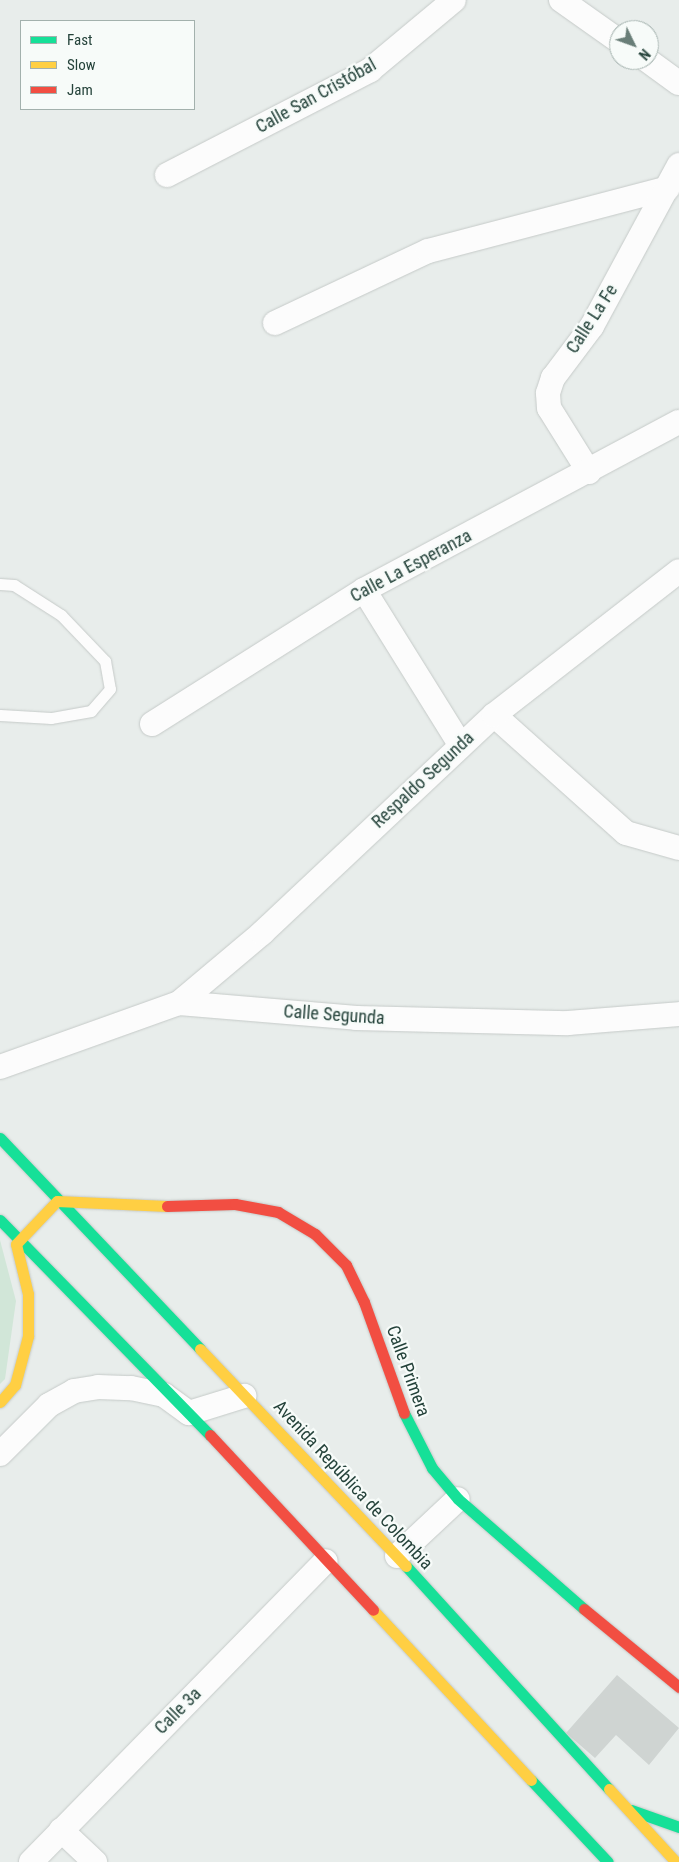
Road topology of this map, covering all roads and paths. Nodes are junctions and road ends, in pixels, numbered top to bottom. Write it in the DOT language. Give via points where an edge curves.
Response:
graph roads {
  1 [pos="454,0"];
  2 [pos="560,0"];
  3 [pos="609,34"];
  4 [pos="659,69"];
  5 [pos="679,83"];
  6 [pos="679,166"];
  7 [pos="167,175"];
  8 [pos="668,188"];
  9 [pos="275,322"];
  10 [pos="679,422"];
  11 [pos="589,472"];
  12 [pos="679,571"];
  13 [pos="0,584"];
  14 [pos="364,590"];
  15 [pos="494,714"];
  16 [pos="0,715"];
  17 [pos="152,724"];
  18 [pos="460,744"];
  19 [pos="679,848"];
  20 [pos="179,1003"];
  21 [pos="679,1014"];
  22 [pos="0,1067"];
  23 [pos="0,1138"];
  24 [pos="57,1200"];
  25 [pos="0,1220"];
  26 [pos="18,1240"];
  27 [pos="244,1396"];
  28 [pos="0,1402"];
  29 [pos="189,1413"];
  30 [pos="0,1454"];
  31 [pos="458,1498"];
  32 [pos="397,1556"];
  33 [pos="326,1560"];
  34 [pos="679,1687"];
  35 [pos="627,1808"];
  36 [pos="679,1827"];
  37 [pos="61,1830"];
  38 [pos="31,1862"];
  39 [pos="95,1862"];
  40 [pos="608,1862"];
  41 [pos="676,1862"];
  1 -- 7 [label="street, Calle San Cristóbal" via="370,70"];
  2 -- 3 [label="street"];
  4 -- 5 [label="street"];
  6 -- 8 [label="street, Calle La Fe"];
  8 -- 9 [label="street" via="428,251"];
  8 -- 11 [label="street, Calle La Fe" via="592,326 553,378 548,392 549,408"];
  10 -- 11 [label="street, Calle La Esperanza"];
  11 -- 14 [label="street, Calle La Esperanza"];
  12 -- 15 [label="street, Respaldo Segunda"];
  13 -- 16 [label="lane" via="14,585 61,616 105,661 110,689 91,711 50,718"];
  14 -- 17 [label="street, Calle La Esperanza"];
  14 -- 18 [label="street"];
  15 -- 18 [label="street, Respaldo Segunda"];
  15 -- 19 [label="street" via="626,833"];
  18 -- 20 [label="street, Respaldo Segunda" via="262,933"];
  20 -- 21 [label="street, Calle Segunda" via="356,1018 568,1023"];
  20 -- 22 [label="street, Calle Segunda"];
  23 -- 24 [label="main road, Avenida República de Colombia"];
  24 -- 26 [label="main road"];
  24 -- 27 [label="main road, Avenida República de Colombia"];
  24 -- 31 [label="main road, Calle Primera" via="137,1207 235,1204 278,1212 315,1234 346,1265 364,1302 408,1424 432,1468"];
  25 -- 26 [label="main road"];
  26 -- 28 [label="main road" via="16,1244 28,1294 28,1336 15,1386"];
  26 -- 29 [label="main road"];
  27 -- 29 [label="street"];
  27 -- 32 [label="main road, Avenida República de Colombia"];
  29 -- 30 [label="street" via="164,1396 131,1388 98,1387 74,1391 48,1405"];
  29 -- 33 [label="main road"];
  31 -- 32 [label="street"];
  31 -- 34 [label="main road, Calle Primera" via="596,1620"];
  32 -- 35 [label="main road, Avenida República de Colombia"];
  33 -- 37 [label="street, Calle 3a"];
  33 -- 40 [label="main road"];
  35 -- 36 [label="main road"];
  35 -- 41 [label="main road, Avenida República de Colombia"];
  37 -- 38 [label="street, Calle 3a"];
  37 -- 39 [label="street"];
}
